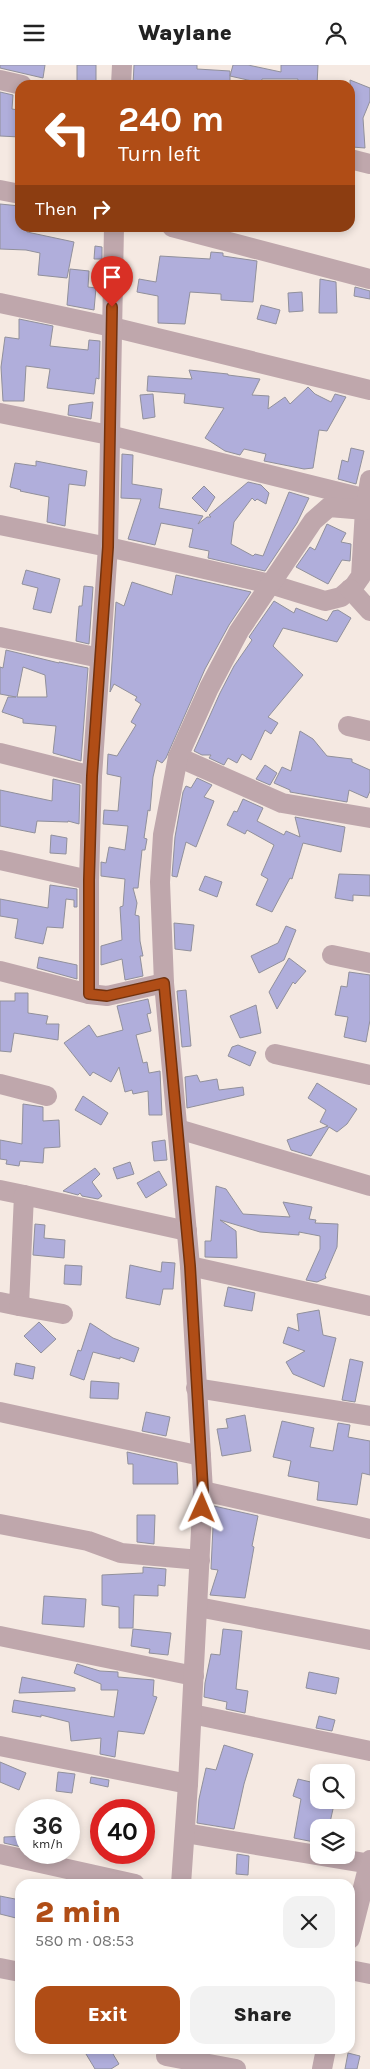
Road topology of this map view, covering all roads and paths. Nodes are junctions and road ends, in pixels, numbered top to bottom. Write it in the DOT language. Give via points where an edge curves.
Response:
graph roads {
  1 [pos="122,65"];
  2 [pos="121,80"];
  3 [pos="0,81"];
  4 [pos="15,84"];
  5 [pos="355,160"];
  6 [pos="370,164"];
  7 [pos="0,190"];
  8 [pos="15,193"];
  9 [pos="114,232"];
  10 [pos="191,232"];
  11 [pos="370,279"];
  12 [pos="0,303"];
  13 [pos="112,327"];
  14 [pos="370,390"];
  15 [pos="0,413"];
  16 [pos="109,435"];
  17 [pos="368,500"];
  18 [pos="0,525"];
  19 [pos="108,547"];
  20 [pos="270,584"];
  21 [pos="350,589"];
  22 [pos="370,611"];
  23 [pos="0,637"];
  24 [pos="100,658"];
  25 [pos="348,725"];
  26 [pos="370,731"];
  27 [pos="0,753"];
  28 [pos="178,757"];
  29 [pos="92,776"];
  30 [pos="370,818"];
  31 [pos="0,860"];
  32 [pos="89,880"];
  33 [pos="332,955"];
  34 [pos="370,963"];
  35 [pos="0,971"];
  36 [pos="164,983"];
  37 [pos="89,994"];
  38 [pos="276,1054"];
  39 [pos="370,1075"];
  40 [pos="0,1084"];
  41 [pos="47,1096"];
  42 [pos="178,1129"];
  43 [pos="370,1186"];
  44 [pos="0,1190"];
  45 [pos="24,1195"];
  46 [pos="187,1231"];
  47 [pos="190,1266"];
  48 [pos="9,1304"];
  49 [pos="370,1306"];
  50 [pos="63,1314"];
  51 [pos="196,1387"];
  52 [pos="0,1412"];
  53 [pos="370,1416"];
  54 [pos="201,1456"];
  55 [pos="203,1491"];
  56 [pos="0,1524"];
  57 [pos="370,1529"];
  58 [pos="200,1560"];
  59 [pos="198,1607"];
  60 [pos="0,1636"];
  61 [pos="370,1640"];
  62 [pos="194,1677"];
  63 [pos="192,1714"];
  64 [pos="0,1746"];
  65 [pos="370,1751"];
  66 [pos="188,1784"];
  67 [pos="185,1833"];
  68 [pos="0,1854"];
  69 [pos="370,1862"];
  70 [pos="112,1879"];
  71 [pos="181,1879"];
  72 [pos="355,1920"];
  73 [pos="0,1967"];
  74 [pos="15,1971"];
  75 [pos="355,1971"];
  76 [pos="370,1974"];
  77 [pos="325,2054"];
  78 [pos="166,2058"];
  79 [pos="236,2069"];
  80 [pos="322,2069"];
  1 -- 2 [label="street"];
  3 -- 4 [label="street"];
  5 -- 6 [label="street"];
  7 -- 8 [label="street"];
  9 -- 13 [label="street"];
  10 -- 11 [label="street"];
  12 -- 13 [label="street"];
  13 -- 14 [label="street"];
  13 -- 16 [label="street"];
  15 -- 16 [label="street"];
  16 -- 17 [label="street"];
  16 -- 19 [label="street"];
  17 -- 20 [label="street" via="329,507 313,521"];
  17 -- 21 [label="street" via="361,576"];
  18 -- 19 [label="street"];
  19 -- 20 [label="street"];
  19 -- 24 [label="street"];
  20 -- 21 [label="street" via="325,601 341,597"];
  20 -- 28 [label="street" via="239,631"];
  21 -- 22 [label="street"];
  23 -- 24 [label="street"];
  24 -- 29 [label="street"];
  25 -- 26 [label="street"];
  27 -- 29 [label="street"];
  28 -- 30 [label="street" via="282,803"];
  28 -- 36 [label="street" via="163,835 160,882"];
  29 -- 32 [label="street"];
  31 -- 32 [label="street"];
  32 -- 37 [label="street"];
  33 -- 34 [label="street"];
  35 -- 37 [label="street"];
  36 -- 37 [label="street" via="107,996"];
  36 -- 42 [label="street"];
  38 -- 39 [label="street"];
  40 -- 41 [label="street"];
  42 -- 43 [label="street"];
  42 -- 46 [label="street"];
  44 -- 45 [label="street"];
  45 -- 46 [label="street"];
  45 -- 48 [label="street"];
  46 -- 47 [label="street"];
  47 -- 49 [label="street"];
  47 -- 51 [label="street"];
  48 -- 50 [label="street"];
  51 -- 53 [label="street"];
  51 -- 54 [label="street"];
  52 -- 54 [label="street"];
  54 -- 55 [label="street"];
  55 -- 57 [label="street"];
  55 -- 58 [label="street"];
  56 -- 58 [label="street" via="88,1541 121,1553"];
  58 -- 59 [label="street"];
  59 -- 61 [label="street"];
  59 -- 62 [label="street"];
  60 -- 62 [label="street"];
  62 -- 63 [label="street"];
  63 -- 65 [label="street"];
  63 -- 66 [label="street"];
  64 -- 66 [label="street"];
  66 -- 67 [label="street"];
  67 -- 69 [label="street"];
  67 -- 71 [label="street"];
  68 -- 70 [label="street"];
  69 -- 72 [label="street"];
  73 -- 74 [label="street"];
  75 -- 76 [label="street"];
  77 -- 80 [label="street"];
  78 -- 79 [label="street"];
}
